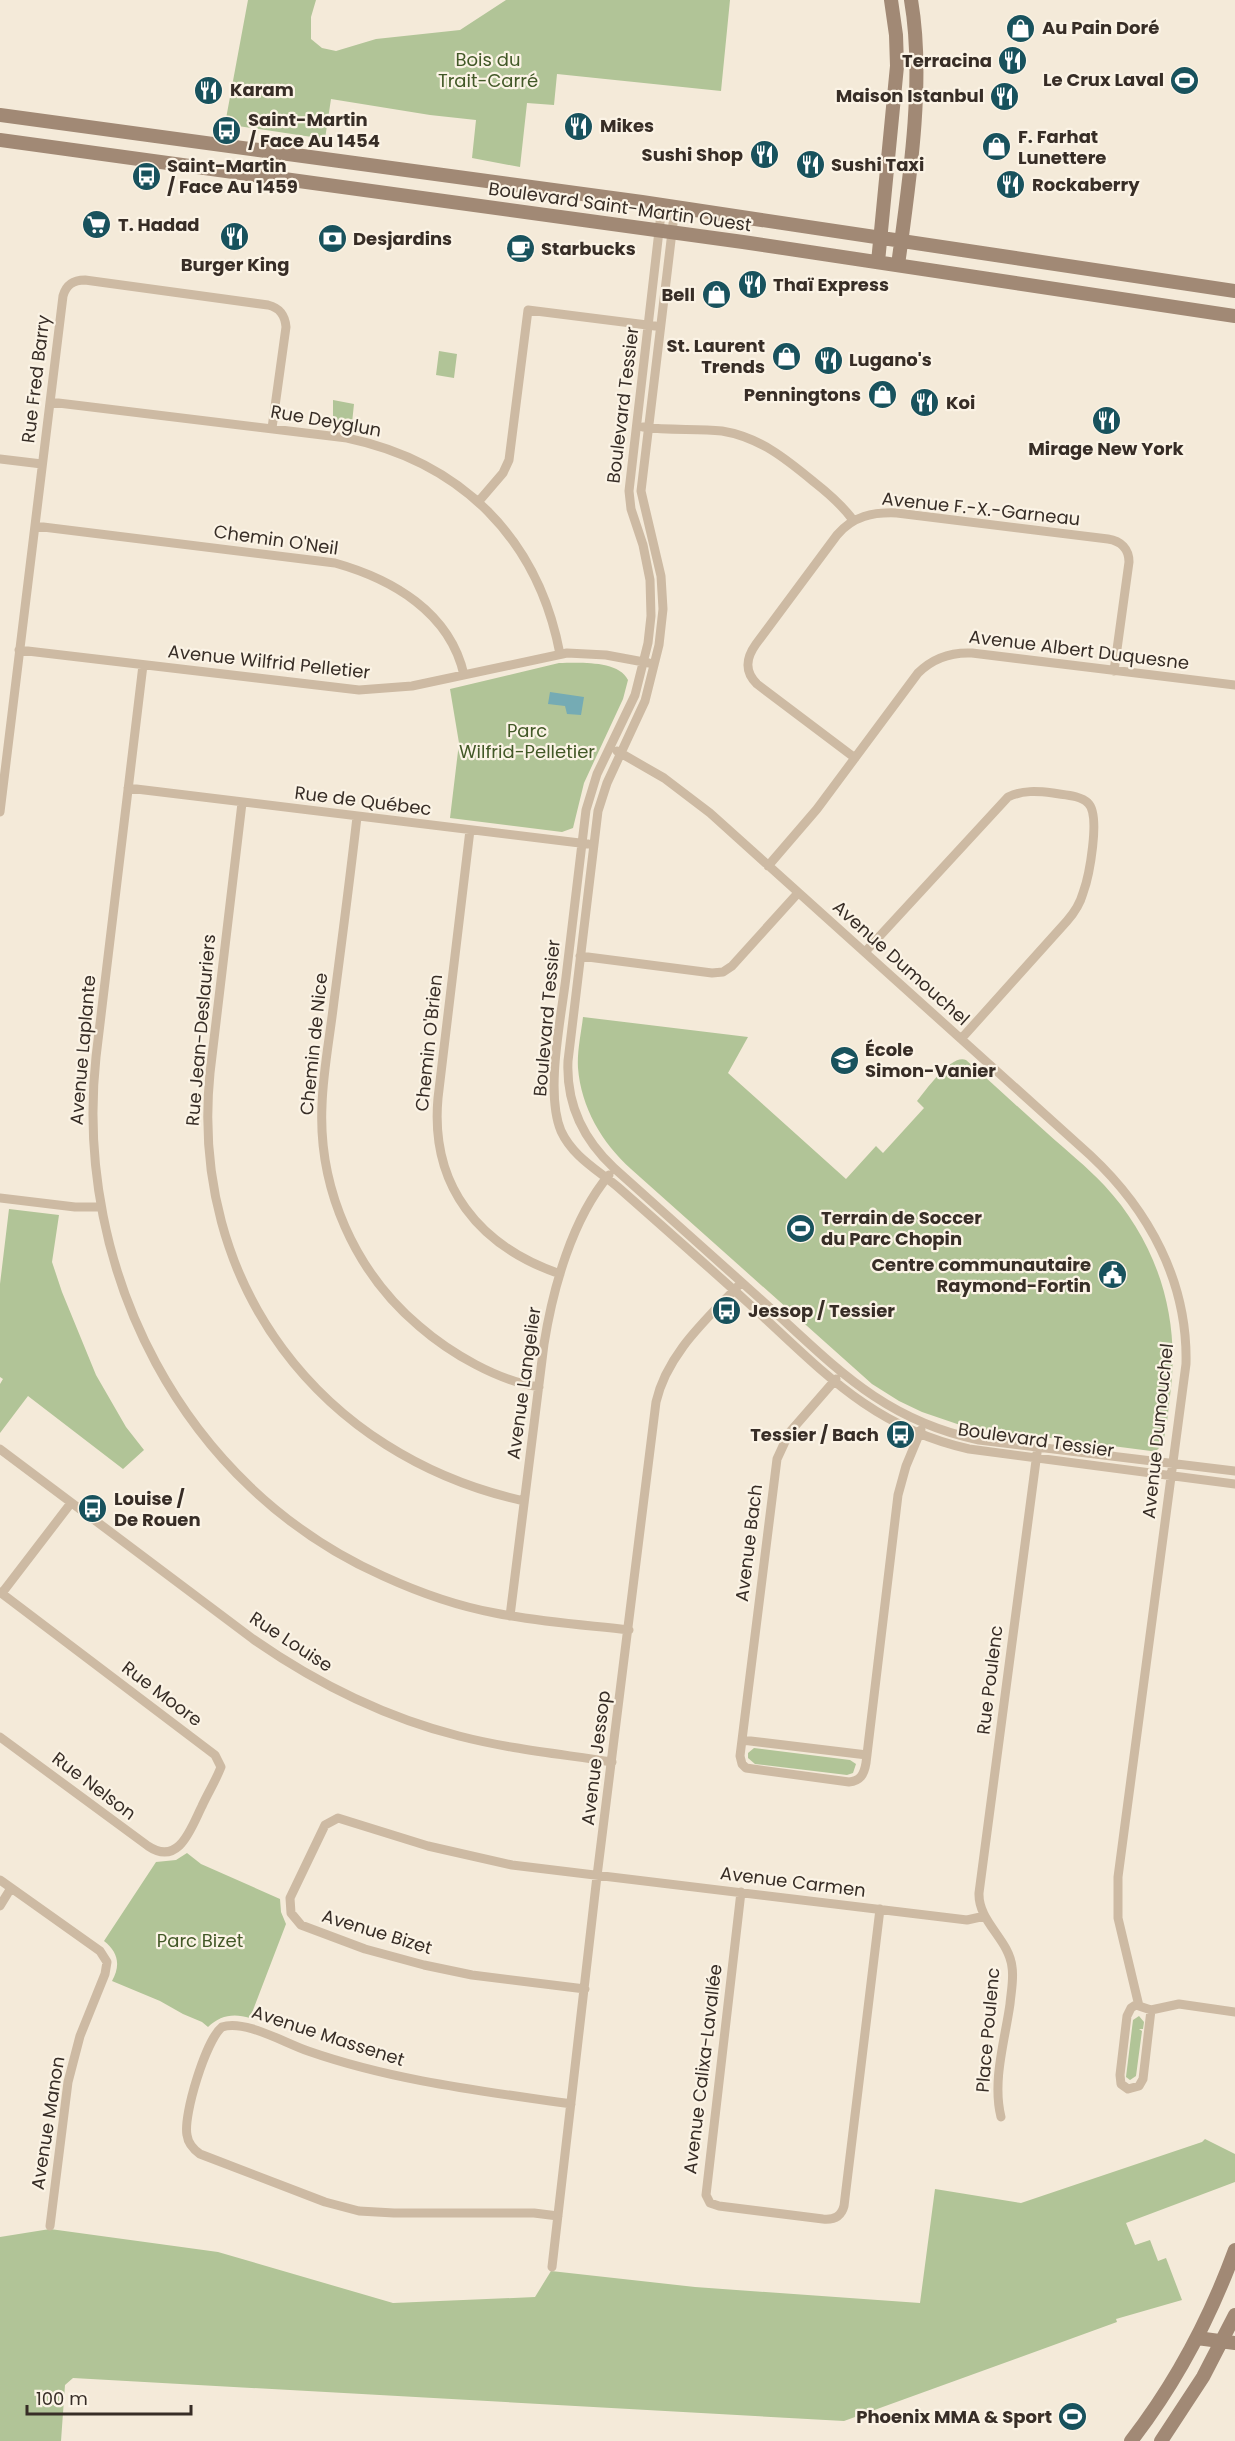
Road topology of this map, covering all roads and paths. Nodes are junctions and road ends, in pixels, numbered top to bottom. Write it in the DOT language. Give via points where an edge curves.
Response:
graph roads {
  1 [pos="891,0"];
  2 [pos="911,0"];
  3 [pos="0,115"];
  4 [pos="0,140"];
  5 [pos="669,206"];
  6 [pos="666,231"];
  7 [pos="882,238"];
  8 [pos="901,241"];
  9 [pos="878,262"];
  10 [pos="898,265"];
  11 [pos="1235,291"];
  12 [pos="1235,316"];
  13 [pos="649,326"];
  14 [pos="660,327"];
  15 [pos="50,402"];
  16 [pos="637,426"];
  17 [pos="648,427"];
  18 [pos="272,428"];
  19 [pos="0,459"];
  20 [pos="42,464"];
  21 [pos="479,501"];
  22 [pos="853,520"];
  23 [pos="35,526"];
  24 [pos="20,650"];
  25 [pos="560,654"];
  26 [pos="644,662"];
  27 [pos="655,664"];
  28 [pos="143,665"];
  29 [pos="1114,670"];
  30 [pos="464,675"];
  31 [pos="1235,685"];
  32 [pos="611,748"];
  33 [pos="621,753"];
  34 [pos="855,758"];
  35 [pos="2,771"];
  36 [pos="128,788"];
  37 [pos="242,803"];
  38 [pos="0,812"];
  39 [pos="357,817"];
  40 [pos="470,830"];
  41 [pos="582,844"];
  42 [pos="594,845"];
  43 [pos="768,866"];
  44 [pos="798,893"];
  45 [pos="865,952"];
  46 [pos="580,956"];
  47 [pos="961,1039"];
  48 [pos="614,1168"];
  49 [pos="606,1178"];
  50 [pos="0,1198"];
  51 [pos="99,1207"];
  52 [pos="560,1274"];
  53 [pos="741,1282"];
  54 [pos="734,1290"];
  55 [pos="842,1373"];
  56 [pos="834,1382"];
  57 [pos="539,1387"];
  58 [pos="924,1424"];
  59 [pos="920,1435"];
  60 [pos="1038,1447"];
  61 [pos="0,1449"];
  62 [pos="1036,1459"];
  63 [pos="1172,1464"];
  64 [pos="1235,1471"];
  65 [pos="1171,1476"];
  66 [pos="1235,1484"];
  67 [pos="524,1501"];
  68 [pos="71,1503"];
  69 [pos="1,1593"];
  70 [pos="510,1616"];
  71 [pos="629,1630"];
  72 [pos="0,1737"];
  73 [pos="742,1740"];
  74 [pos="867,1755"];
  75 [pos="612,1762"];
  76 [pos="171,1851"];
  77 [pos="597,1876"];
  78 [pos="0,1880"];
  79 [pos="11,1888"];
  80 [pos="741,1892"];
  81 [pos="0,1906"];
  82 [pos="880,1909"];
  83 [pos="985,1916"];
  84 [pos="585,1989"];
  85 [pos="1137,2004"];
  86 [pos="1151,2010"];
  87 [pos="1235,2012"];
  88 [pos="571,2104"];
  89 [pos="1001,2117"];
  90 [pos="558,2216"];
  91 [pos="50,2226"];
  92 [pos="1235,2250"];
  93 [pos="552,2267"];
  94 [pos="1235,2315"];
  95 [pos="1197,2338"];
  96 [pos="1229,2342"];
  97 [pos="1131,2441"];
  98 [pos="1161,2441"];
  1 -- 7 [label="main road" via="897,57"];
  2 -- 8 [label="main road" via="916,69"];
  3 -- 5 [label="main road, Boulevard Saint-Martin Ouest"];
  4 -- 6 [label="main road, Boulevard Saint-Martin Ouest"];
  5 -- 6 [label="street, Boulevard Tessier"];
  5 -- 7 [label="main road, Boulevard Saint-Martin Ouest"];
  6 -- 9 [label="main road, Boulevard Saint-Martin Ouest"];
  6 -- 13 [label="street, Boulevard Tessier"];
  6 -- 14 [label="street, Boulevard Tessier"];
  7 -- 8 [label="main road, Boulevard Saint-Martin Ouest"];
  7 -- 9 [label="main road"];
  8 -- 10 [label="main road"];
  8 -- 11 [label="main road, Boulevard Saint-Martin Ouest"];
  9 -- 10 [label="main road, Boulevard Saint-Martin Ouest"];
  10 -- 12 [label="main road, Boulevard Saint-Martin Ouest"];
  13 -- 14 [label="street"];
  13 -- 16 [label="street, Boulevard Tessier"];
  13 -- 21 [label="street" via="528,310 509,460"];
  14 -- 17 [label="street, Boulevard Tessier"];
  15 -- 18 [label="street, Rue Deyglun"];
  15 -- 18 [label="street, Rue Fred Barry" via="64,293 72,283 85,280 268,304 278,309 286,328"];
  15 -- 20 [label="street, Rue Fred Barry"];
  16 -- 17 [label="street"];
  16 -- 26 [label="street, Boulevard Tessier" via="629,497 650,580 651,616"];
  17 -- 22 [label="street" via="720,431 762,444 828,493"];
  17 -- 27 [label="street, Boulevard Tessier" via="642,498 663,598"];
  18 -- 21 [label="street, Rue Deyglun" via="347,438 395,452 438,472"];
  19 -- 20 [label="street"];
  20 -- 23 [label="street, Rue Fred Barry"];
  21 -- 25 [label="street, Rue Deyglun" via="508,532 528,562 549,613"];
  22 -- 29 [label="street, Avenue F.-X.-Garneau" via="871,514 897,513 1121,543 1129,562"];
  22 -- 34 [label="street" via="837,535 756,644 747,667 757,684"];
  23 -- 24 [label="street, Rue Fred Barry"];
  23 -- 30 [label="street, Chemin O'Neil" via="335,563 365,572 394,585 427,611 451,640"];
  24 -- 28 [label="street, Avenue Wilfrid Pelletier"];
  24 -- 35 [label="street, Rue Fred Barry"];
  25 -- 26 [label="street, Avenue Wilfrid Pelletier" via="584,653"];
  25 -- 30 [label="street, Avenue Wilfrid Pelletier"];
  26 -- 27 [label="street, Avenue Wilfrid Pelletier"];
  26 -- 32 [label="street, Boulevard Tessier" via="633,701"];
  27 -- 33 [label="street, Boulevard Tessier" via="645,702"];
  28 -- 30 [label="street, Avenue Wilfrid Pelletier" via="359,690 401,688"];
  28 -- 36 [label="street, Avenue Laplante"];
  29 -- 31 [label="street, Avenue Albert Duquesne"];
  29 -- 34 [label="street, Avenue Albert Duquesne" via="972,653 942,657 918,673"];
  32 -- 33 [label="street, Avenue Dumouchel"];
  32 -- 41 [label="street, Boulevard Tessier" via="591,790"];
  33 -- 42 [label="street, Boulevard Tessier" via="600,801"];
  33 -- 43 [label="street, Avenue Dumouchel" via="691,798"];
  34 -- 43 [label="street, Avenue Albert Duquesne"];
  35 -- 38 [label="street, Rue Fred Barry"];
  36 -- 37 [label="street, Rue de Québec"];
  36 -- 51 [label="street, Avenue Laplante" via="93,1084"];
  37 -- 39 [label="street, Rue de Québec"];
  37 -- 67 [label="street, Rue Jean-Deslauriers" via="207,1124 215,1197 237,1268 285,1352 347,1417 388,1447 434,1472"];
  39 -- 40 [label="street, Rue de Québec"];
  39 -- 57 [label="street, Chemin de Nice" via="322,1106 325,1157 335,1201 365,1264 410,1318 467,1359"];
  40 -- 41 [label="street, Rue de Québec"];
  40 -- 52 [label="street, Chemin O'Brien" via="438,1098 444,1167 456,1194 480,1226 510,1252"];
  41 -- 42 [label="street, Rue de Québec"];
  41 -- 49 [label="street, Boulevard Tessier" via="556,1059 555,1103 568,1143"];
  42 -- 46 [label="street, Boulevard Tessier"];
  43 -- 44 [label="street, Avenue Dumouchel"];
  44 -- 45 [label="street, Avenue Dumouchel"];
  44 -- 46 [label="street" via="723,972"];
  45 -- 47 [label="street, Avenue Dumouchel"];
  45 -- 47 [label="street" via="1008,797 1028,791 1087,802 1093,810 1094,828 1085,888 1078,906"];
  46 -- 48 [label="street, Boulevard Tessier" via="567,1072 570,1093 583,1132"];
  47 -- 63 [label="street, Avenue Dumouchel" via="1115,1180 1141,1213 1163,1254 1177,1291 1186,1343"];
  48 -- 49 [label="street, Avenue Langelier"];
  48 -- 53 [label="street, Boulevard Tessier"];
  49 -- 52 [label="street, Avenue Langelier" via="582,1220"];
  49 -- 54 [label="street, Boulevard Tessier"];
  50 -- 51 [label="street"];
  51 -- 70 [label="street, Avenue Laplante" via="122,1291 147,1348 193,1420 246,1482 296,1524 368,1569 453,1602"];
  52 -- 57 [label="street, Avenue Langelier" via="546,1328"];
  53 -- 54 [label="street, Avenue Jessop"];
  53 -- 55 [label="street, Boulevard Tessier"];
  54 -- 56 [label="street, Boulevard Tessier"];
  54 -- 71 [label="street, Avenue Jessop" via="677,1354 660,1386"];
  55 -- 56 [label="street, Avenue Bach"];
  55 -- 58 [label="street, Boulevard Tessier" via="879,1402"];
  56 -- 59 [label="street, Boulevard Tessier" via="870,1410"];
  56 -- 73 [label="street, Avenue Bach" via="789,1434 777,1459"];
  57 -- 67 [label="street, Avenue Langelier"];
  58 -- 59 [label="street, Avenue Bach"];
  58 -- 60 [label="street, Boulevard Tessier" via="968,1438"];
  59 -- 62 [label="street, Boulevard Tessier" via="969,1449"];
  59 -- 74 [label="street, Avenue Bach" via="904,1472 897,1503"];
  60 -- 62 [label="street, Rue Poulenc"];
  60 -- 63 [label="street, Boulevard Tessier"];
  61 -- 68 [label="street, Rue Louise"];
  62 -- 65 [label="street, Boulevard Tessier"];
  62 -- 83 [label="street, Rue Poulenc" via="979,1893"];
  63 -- 64 [label="street, Boulevard Tessier"];
  63 -- 65 [label="street, Avenue Dumouchel"];
  65 -- 66 [label="street, Boulevard Tessier"];
  65 -- 85 [label="street, Avenue Dumouchel" via="1117,1890 1118,1918"];
  67 -- 70 [label="street, Avenue Langelier"];
  68 -- 69 [label="street"];
  68 -- 75 [label="street, Rue Louise" via="267,1648 338,1691 398,1717 460,1736"];
  69 -- 76 [label="street, Rue Moore" via="218,1759 221,1766 186,1838"];
  70 -- 71 [label="street, Avenue Laplante"];
  71 -- 75 [label="street, Avenue Jessop"];
  72 -- 76 [label="street, Rue Nelson" via="148,1846 161,1853"];
  73 -- 74 [label="street"];
  73 -- 74 [label="street, Avenue Bach" via="740,1761 748,1769 849,1782 862,1776"];
  75 -- 77 [label="street, Avenue Jessop"];
  77 -- 80 [label="street, Avenue Carmen"];
  77 -- 84 [label="street, Avenue Jessop"];
  77 -- 84 [label="street, Avenue Bizet" via="473,1858 338,1818 325,1825 289,1902 292,1917 301,1925 373,1951 472,1975"];
  78 -- 79 [label="street"];
  79 -- 81 [label="street"];
  79 -- 91 [label="street, Avenue Manon" via="106,1959 107,1969 84,2024 70,2076"];
  80 -- 82 [label="street, Avenue Carmen"];
  80 -- 82 [label="street, Avenue Calixa-Lavallée" via="706,2195 710,2203 719,2206 823,2219 836,2218 844,2206"];
  82 -- 83 [label="street, Avenue Carmen" via="971,1920"];
  83 -- 89 [label="street, Place Poulenc" via="1006,1948 1012,1967 998,2094"];
  84 -- 88 [label="street, Avenue Jessop"];
  85 -- 86 [label="street"];
  85 -- 86 [label="street" via="1127,2016 1120,2074 1121,2084 1128,2089 1139,2086 1143,2079"];
  86 -- 87 [label="street" via="1175,2004"];
  88 -- 90 [label="street, Avenue Jessop"];
  88 -- 90 [label="street, Avenue Massenet" via="405,2078 317,2054 241,2025 228,2025 216,2032 210,2044 186,2127 191,2145 204,2156 347,2208 394,2213"];
  90 -- 93 [label="street, Avenue Jessop"];
  92 -- 95 [label="main road"];
  94 -- 96 [label="main road"];
  95 -- 96 [label="main road"];
  95 -- 97 [label="main road" via="1163,2397"];
  96 -- 98 [label="main road"];
}
